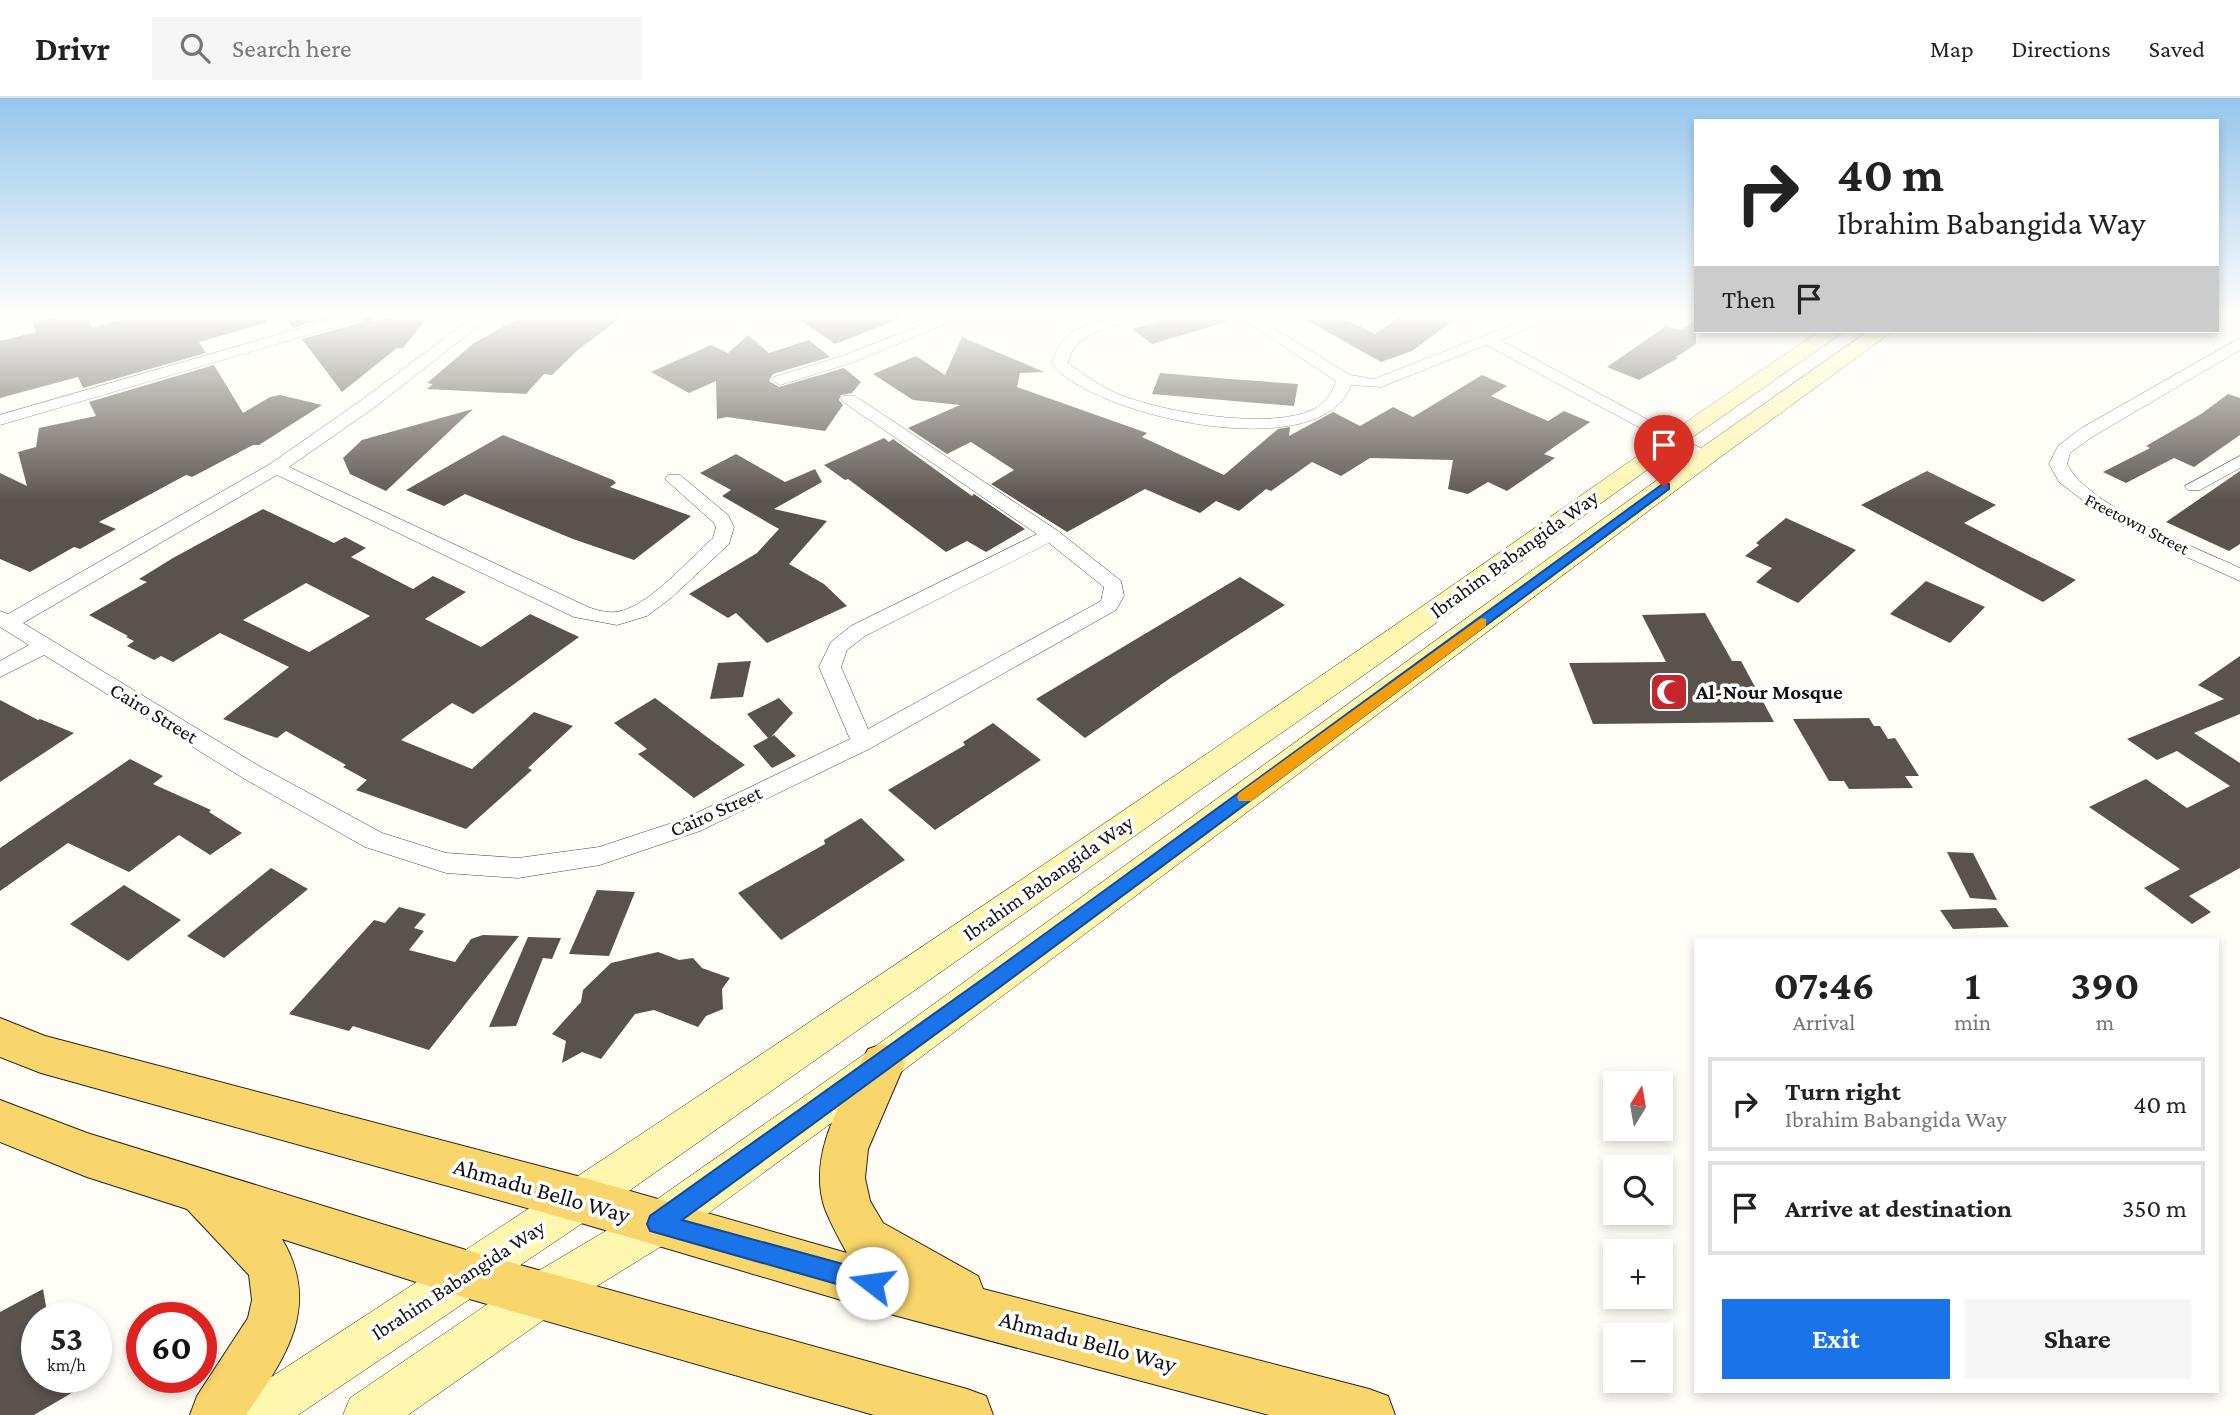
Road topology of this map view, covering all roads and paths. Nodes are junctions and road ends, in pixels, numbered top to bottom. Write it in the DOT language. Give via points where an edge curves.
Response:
graph roads {
  1 [pos="143,378"];
  2 [pos="401,378"];
  3 [pos="785,378"];
  4 [pos="1077,378"];
  5 [pos="1390,378"];
  6 [pos="1562,378"];
  7 [pos="1763,378"];
  8 [pos="1815,378"];
  9 [pos="2180,378"];
  10 [pos="1345,379"];
  11 [pos="780,380"];
  12 [pos="849,399"];
  13 [pos="0,420"];
  14 [pos="1676,438"];
  15 [pos="1706,456"];
  16 [pos="2240,461"];
  17 [pos="275,468"];
  18 [pos="674,479"];
  19 [pos="2194,486"];
  20 [pos="1051,535"];
  21 [pos="2240,575"];
  22 [pos="4,621"];
  23 [pos="44,646"];
  24 [pos="0,670"];
  25 [pos="863,742"];
  26 [pos="0,1037"];
  27 [pos="883,1063"];
  28 [pos="0,1121"];
  29 [pos="201,1189"];
  30 [pos="581,1200"];
  31 [pos="658,1224"];
  32 [pos="466,1274"];
  33 [pos="539,1296"];
  34 [pos="1006,1320"];
  35 [pos="216,1415"];
  36 [pos="256,1415"];
  37 [pos="367,1415"];
  38 [pos="967,1415"];
  39 [pos="1369,1415"];
  1 -- 13 [label="street"];
  2 -- 17 [label="street"];
  3 -- 11 [label="street"];
  4 -- 10 [label="street" via="1154,410 1234,423 1292,421 1321,411 1336,400"];
  5 -- 10 [label="street" via="1376,384"];
  6 -- 14 [label="street"];
  7 -- 14 [label="main road, Ibrahim Babangida Way"];
  8 -- 15 [label="main road, Ibrahim Babangida Way"];
  9 -- 21 [label="street, Freetown Street" via="2085,433 2062,450 2058,463 2073,489 2100,508"];
  12 -- 20 [label="street, Cairo Street"];
  14 -- 15 [label="street"];
  14 -- 30 [label="main road, Ibrahim Babangida Way" via="1361,663"];
  15 -- 27 [label="main road, Ibrahim Babangida Way"];
  16 -- 19 [label="street"];
  17 -- 18 [label="street" via="581,612 615,619 647,606 722,540 725,527 721,519"];
  17 -- 22 [label="street"];
  20 -- 25 [label="street" via="858,631 838,647 830,667"];
  20 -- 25 [label="street, Cairo Street" via="1114,585 1110,605"];
  22 -- 23 [label="street, Cairo Street"];
  23 -- 24 [label="street"];
  23 -- 25 [label="street, Cairo Street" via="251,772 374,840 446,863 518,868 600,856 692,825"];
  26 -- 30 [label="main road, Ahmadu Bello Way" via="41,1054"];
  27 -- 31 [label="main road, Ibrahim Babangida Way"];
  27 -- 34 [label="main road" via="845,1149 842,1178 848,1207 866,1240"];
  28 -- 29 [label="main road" via="87,1155"];
  29 -- 32 [label="main road"];
  29 -- 35 [label="main road" via="267,1259 278,1288 270,1327"];
  30 -- 31 [label="main road, Ahmadu Bello Way"];
  30 -- 32 [label="main road, Ibrahim Babangida Way"];
  31 -- 33 [label="main road, Ibrahim Babangida Way"];
  31 -- 34 [label="main road, Ahmadu Bello Way"];
  32 -- 33 [label="main road"];
  32 -- 36 [label="main road, Ibrahim Babangida Way"];
  33 -- 37 [label="main road, Ibrahim Babangida Way"];
  33 -- 38 [label="main road"];
  34 -- 39 [label="main road, Ahmadu Bello Way"];
}
